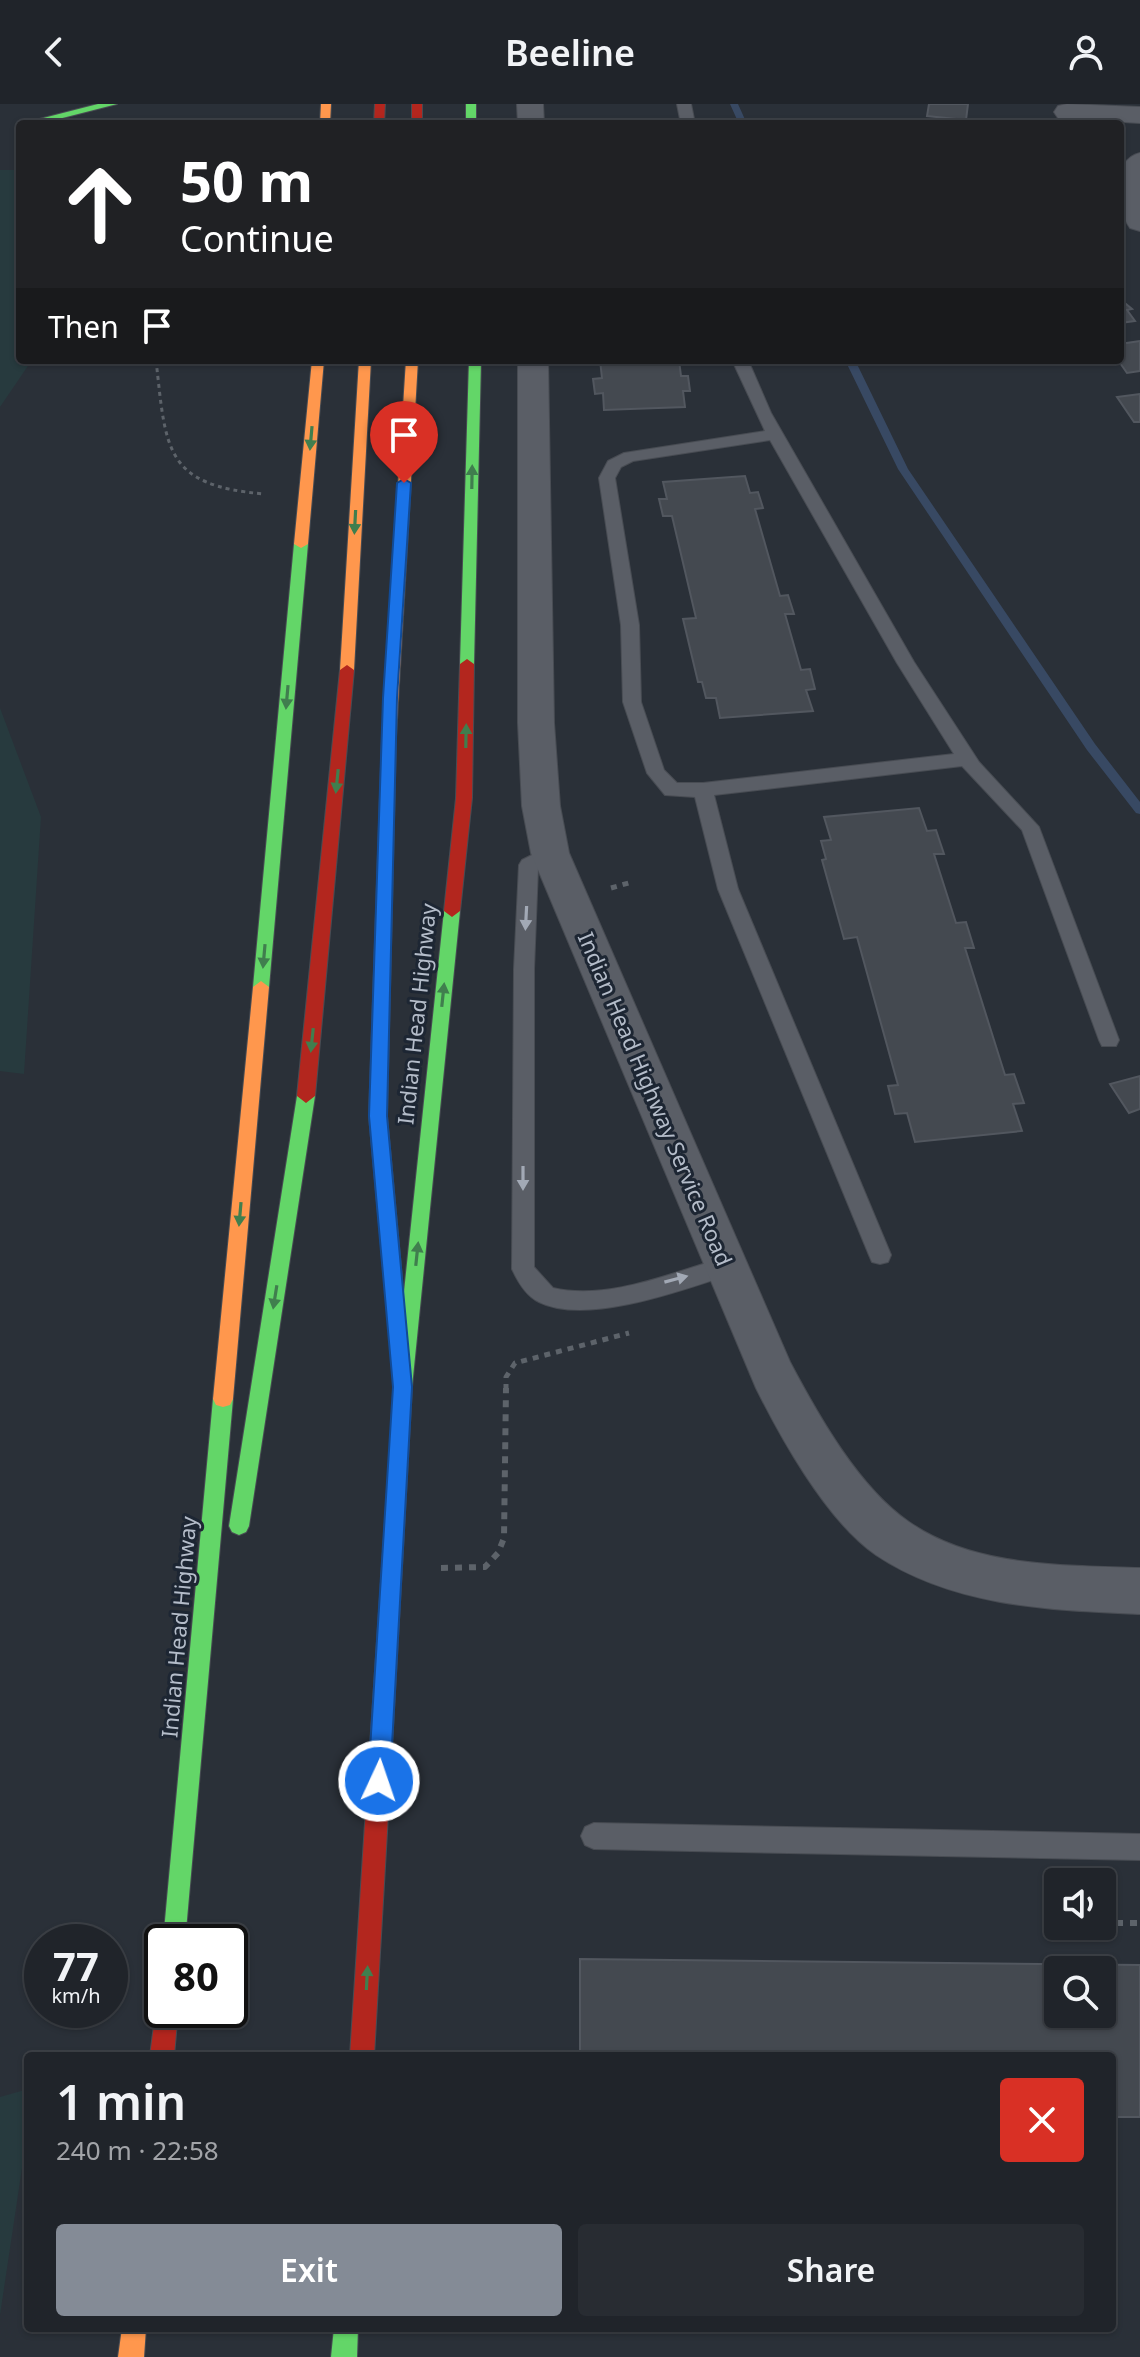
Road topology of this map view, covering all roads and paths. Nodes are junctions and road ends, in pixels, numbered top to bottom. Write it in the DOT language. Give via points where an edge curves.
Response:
graph roads {
  1 [pos="112,104"];
  2 [pos="87,108"];
  3 [pos="1140,115"];
  4 [pos="1070,118"];
  5 [pos="41,120"];
  6 [pos="1140,161"];
  7 [pos="1124,186"];
  8 [pos="1124,194"];
  9 [pos="1140,222"];
  10 [pos="156,364"];
  11 [pos="318,364"];
  12 [pos="365,364"];
  13 [pos="412,364"];
  14 [pos="475,364"];
  15 [pos="533,364"];
  16 [pos="742,364"];
  17 [pos="775,434"];
  18 [pos="306,493"];
  19 [pos="967,759"];
  20 [pos="703,790"];
  21 [pos="550,853"];
  22 [pos="632,882"];
  23 [pos="611,888"];
  24 [pos="1109,1040"];
  25 [pos="880,1255"];
  26 [pos="726,1266"];
  27 [pos="634,1332"];
  28 [pos="403,1387"];
  29 [pos="234,1551"];
  30 [pos="392,1568"];
  31 [pos="1140,1591"];
  32 [pos="219,1646"];
  33 [pos="594,1836"];
  34 [pos="1140,1847"];
  35 [pos="177,1914"];
  36 [pos="1116,1923"];
  37 [pos="1140,1923"];
  38 [pos="176,1924"];
  39 [pos="165,2028"];
  40 [pos="162,2052"];
  41 [pos="362,2052"];
  42 [pos="134,2332"];
  43 [pos="346,2332"];
  44 [pos="131,2357"];
  45 [pos="344,2357"];
  1 -- 2 [label="main road"];
  2 -- 5 [label="main road"];
  3 -- 4 [label="street"];
  6 -- 7 [label="street"];
  8 -- 9 [label="street"];
  10 -- 18 [label="path" via="166,441 177,464 231,492"];
  11 -- 18 [label="main road, Indian Head Highway, one-way"];
  12 -- 29 [label="main road, one-way" via="345,698 305,1110"];
  13 -- 28 [label="main road" via="390,698 378,1116"];
  28 -- 14 [label="main road, Indian Head Highway, one-way" via="464,798"];
  15 -- 21 [label="street, Indian Head Highway Service Road" via="536,723"];
  16 -- 17 [label="lane"];
  17 -- 19 [label="lane"];
  17 -- 20 [label="lane" via="630,456 614,464 607,478 630,625 632,702 656,773 672,790"];
  18 -- 35 [label="main road, Indian Head Highway, one-way"];
  19 -- 20 [label="lane"];
  19 -- 24 [label="lane" via="1030,827"];
  20 -- 25 [label="lane" via="728,889"];
  21 -- 26 [label="street, Indian Head Highway Service Road"];
  21 -- 26 [label="lane, one-way" via="529,865 523,1269 536,1289 551,1297 596,1300"];
  22 -- 23 [label="path"];
  26 -- 31 [label="street, Indian Head Highway Service Road" via="786,1402 816,1455 845,1493 893,1539 953,1569 1018,1586"];
  27 -- 30 [label="path" via="515,1363 506,1377 504,1538 485,1567"];
  28 -- 30 [label="main road, Indian Head Highway"];
  41 -- 30 [label="main road, Indian Head Highway, one-way"];
  32 -- 35 [label="main road"];
  33 -- 34 [label="lane"];
  35 -- 38 [label="main road, Indian Head Highway"];
  36 -- 37 [label="path"];
  39 -- 40 [label="main road"];
  42 -- 44 [label="main road"];
  43 -- 45 [label="main road"];
}
